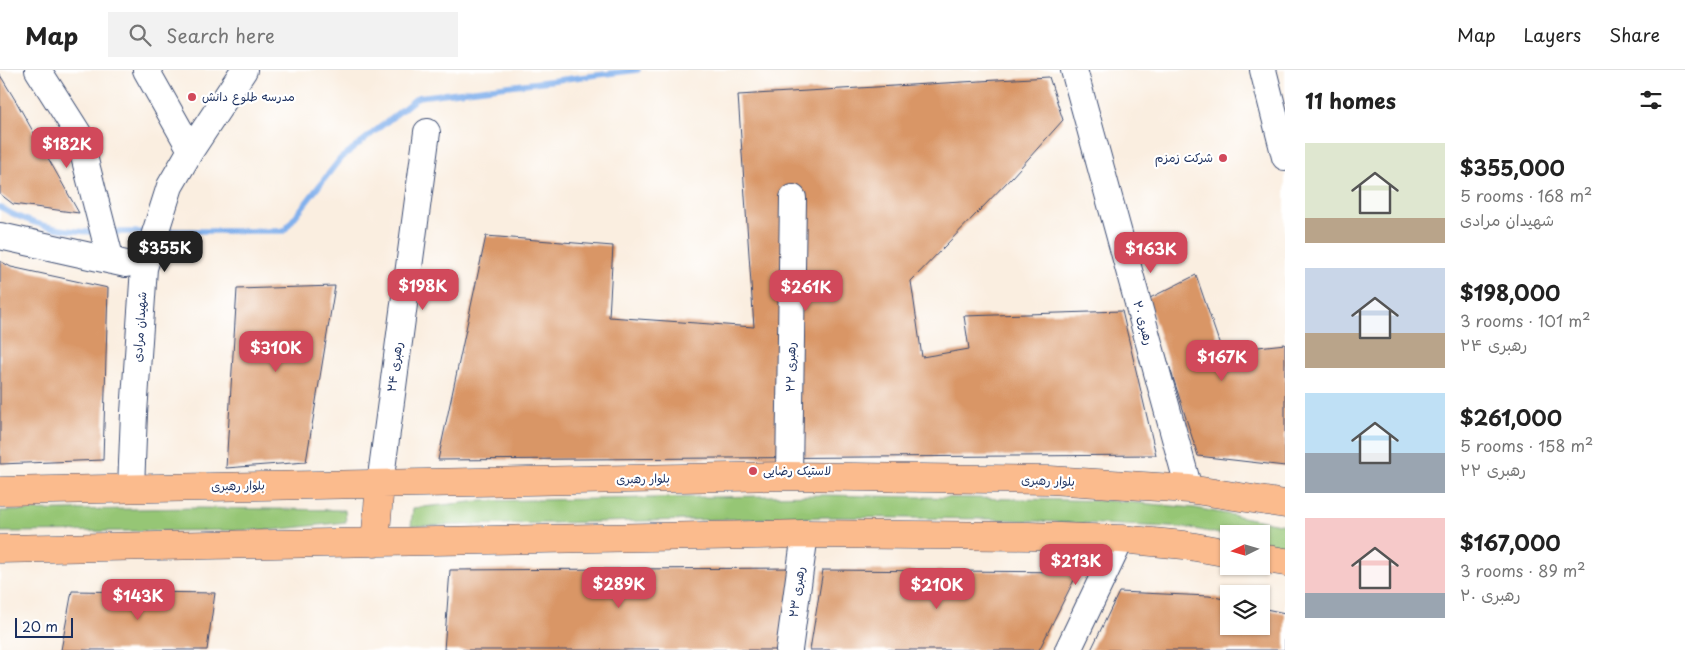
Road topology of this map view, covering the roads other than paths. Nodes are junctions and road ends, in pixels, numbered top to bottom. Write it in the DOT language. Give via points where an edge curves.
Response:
graph roads {
  1 [pos="38,70"];
  2 [pos="146,70"];
  3 [pos="244,70"];
  4 [pos="1074,70"];
  5 [pos="1263,70"];
  6 [pos="427,132"];
  7 [pos="191,150"];
  8 [pos="1285,157"];
  9 [pos="793,198"];
  10 [pos="0,236"];
  11 [pos="111,261"];
  12 [pos="144,268"];
  13 [pos="789,476"];
  14 [pos="380,484"];
  15 [pos="131,488"];
  16 [pos="1189,489"];
  17 [pos="0,491"];
  18 [pos="1285,504"];
  19 [pos="805,534"];
  20 [pos="1121,539"];
  21 [pos="374,543"];
  22 [pos="0,549"];
  23 [pos="1220,551"];
  24 [pos="1270,560"];
  25 [pos="1285,562"];
  26 [pos="789,650"];
  27 [pos="1068,650"];
  1 -- 11 [label="street" via="78,134"];
  2 -- 7 [label="street"];
  3 -- 7 [label="street, شهیدان مرادی"];
  4 -- 16 [label="street, رهبری ۲۰"];
  5 -- 8 [label="street"];
  6 -- 14 [label="street, رهبری ۲۴"];
  7 -- 12 [label="street, شهیدان مرادی" via="170,186"];
  9 -- 13 [label="street, رهبری ۲۲"];
  10 -- 11 [label="street"];
  11 -- 12 [label="street"];
  12 -- 15 [label="street, شهیدان مرادی"];
  13 -- 14 [label="main road, بلوار رهبری"];
  13 -- 16 [label="main road, بلوار رهبری" via="1050,480"];
  14 -- 15 [label="main road, بلوار رهبری"];
  14 -- 21 [label="main road"];
  15 -- 17 [label="main road, بلوار رهبری"];
  16 -- 18 [label="main road, بلوار رهبری"];
  19 -- 20 [label="main road"];
  19 -- 21 [label="main road"];
  19 -- 26 [label="street, رهبری ۲۳"];
  20 -- 23 [label="main road"];
  20 -- 27 [label="street"];
  21 -- 22 [label="main road"];
  24 -- 25 [label="main road"];
}
